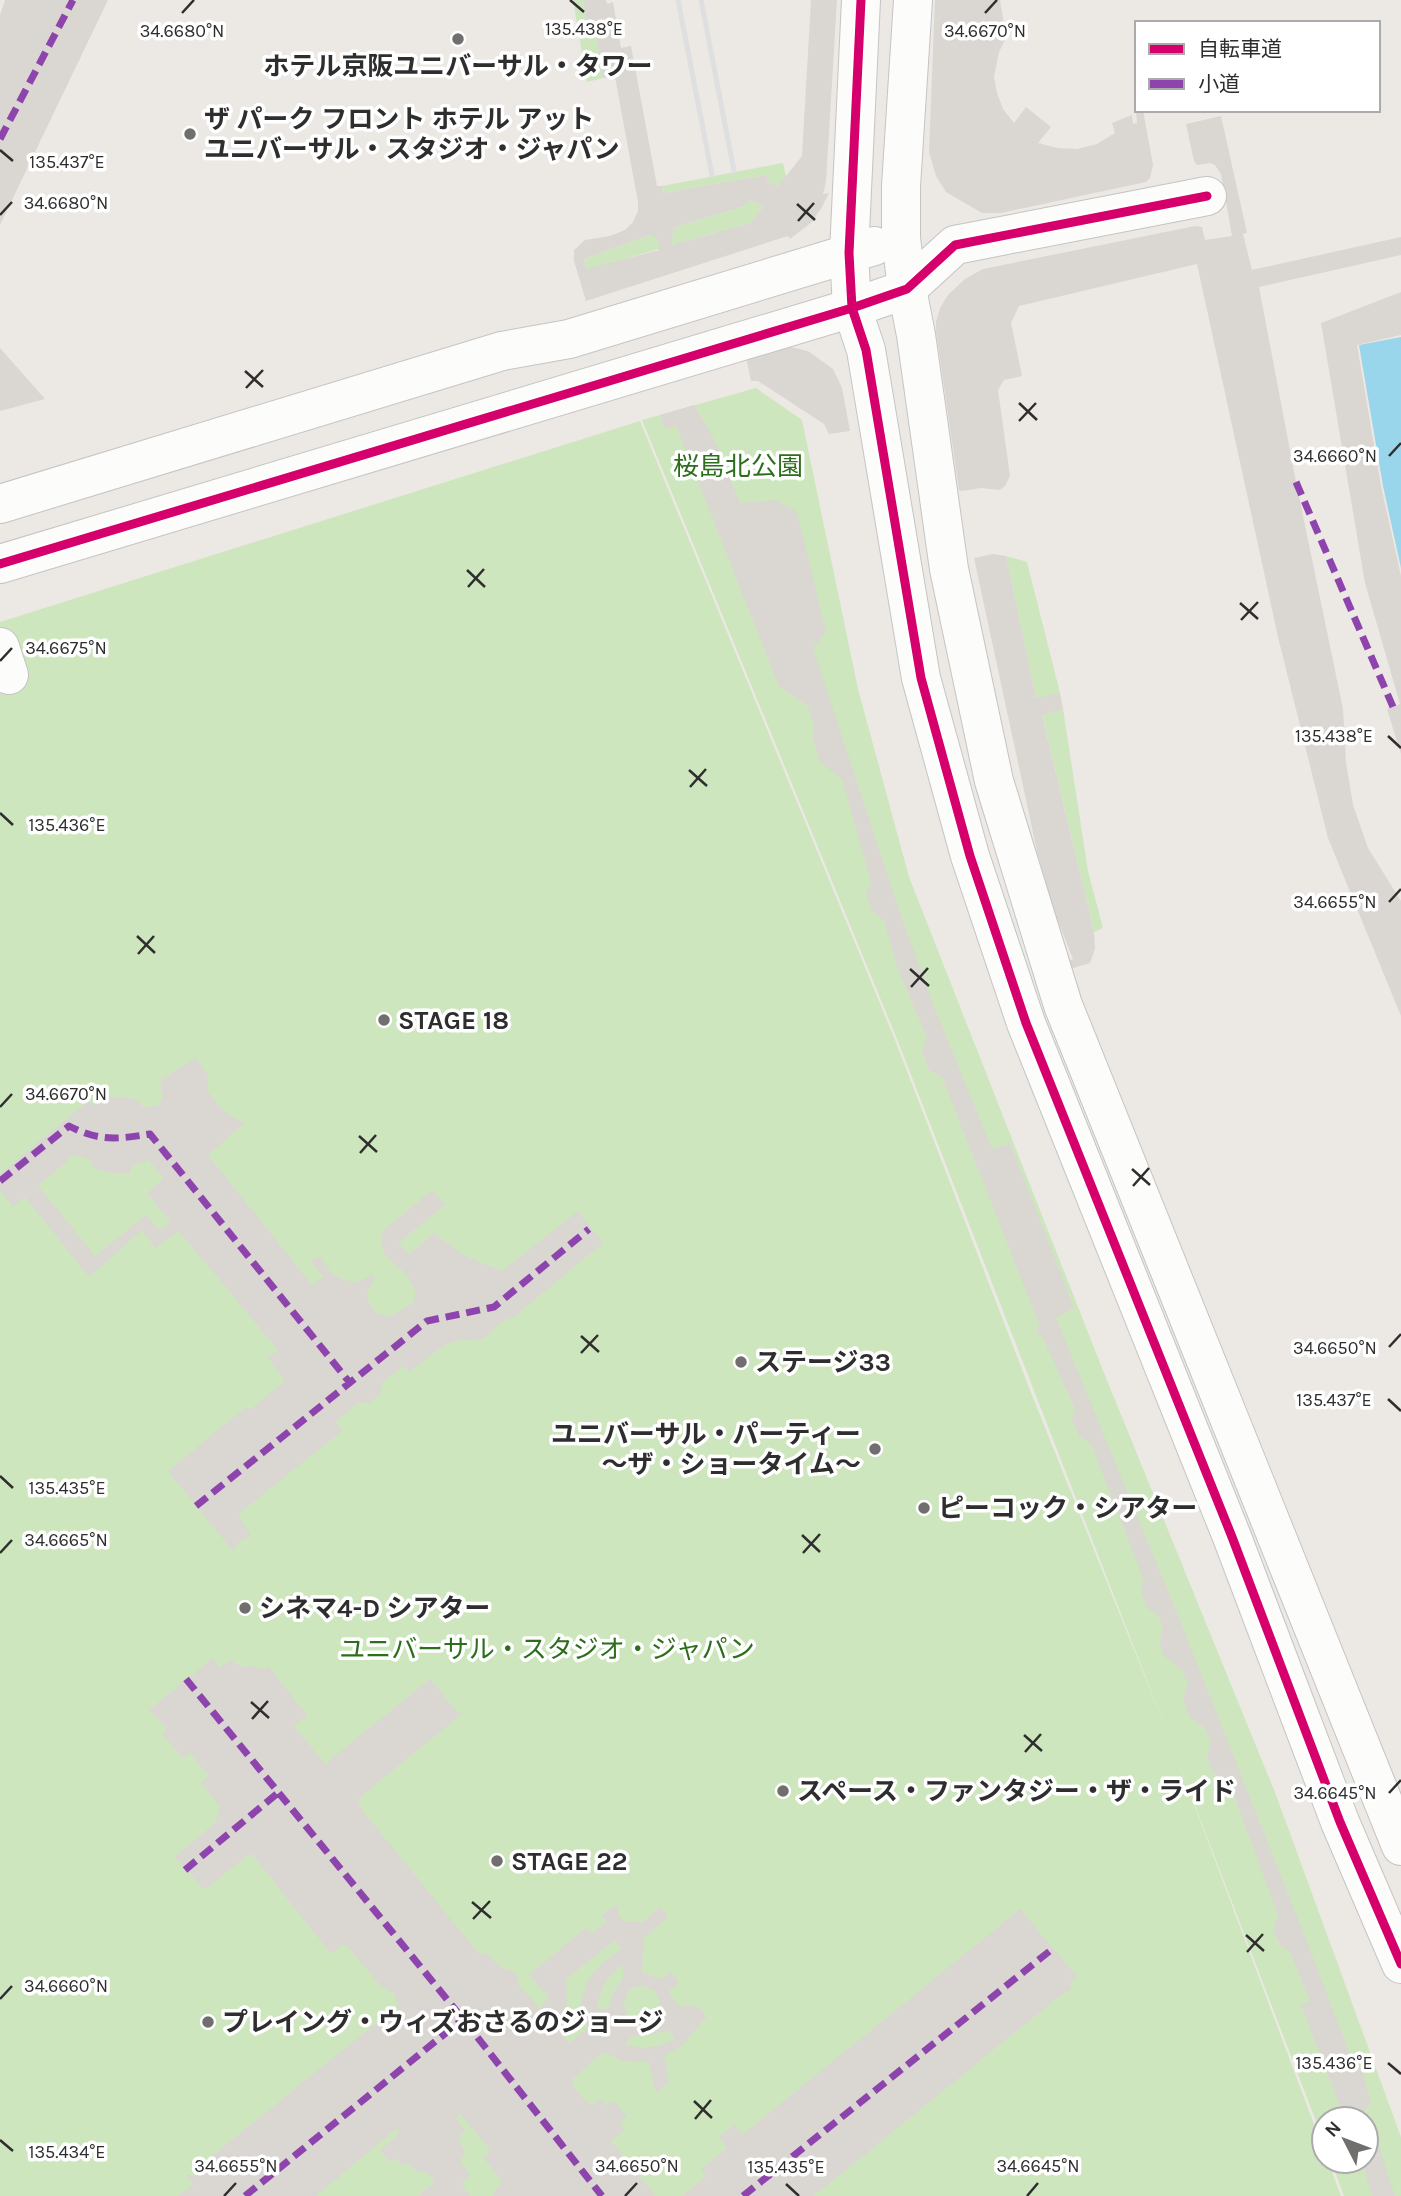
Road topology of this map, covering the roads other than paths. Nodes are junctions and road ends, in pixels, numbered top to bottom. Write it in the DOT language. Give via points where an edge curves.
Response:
graph roads {
  1 [pos="861,0"];
  2 [pos="913,0"];
  3 [pos="1207,196"];
  4 [pos="901,238"];
  5 [pos="955,245"];
  6 [pos="849,253"];
  7 [pos="906,289"];
  8 [pos="852,308"];
  9 [pos="0,504"];
  10 [pos="0,564"];
  11 [pos="1401,1846"];
  12 [pos="1401,1964"];
  1 -- 6 [label="street"];
  2 -- 4 [label="street"];
  3 -- 5 [label="street"];
  4 -- 5 [label="street"];
  4 -- 6 [label="street"];
  4 -- 7 [label="street"];
  5 -- 7 [label="street"];
  6 -- 8 [label="street"];
  6 -- 9 [label="street" via="569,339 502,351"];
  7 -- 8 [label="street"];
  7 -- 11 [label="street" via="949,569 994,781 1063,1005"];
  8 -- 10 [label="street"];
  8 -- 12 [label="street" via="866,350 921,678 970,856 1026,1023 1232,1537 1340,1822"];
}
